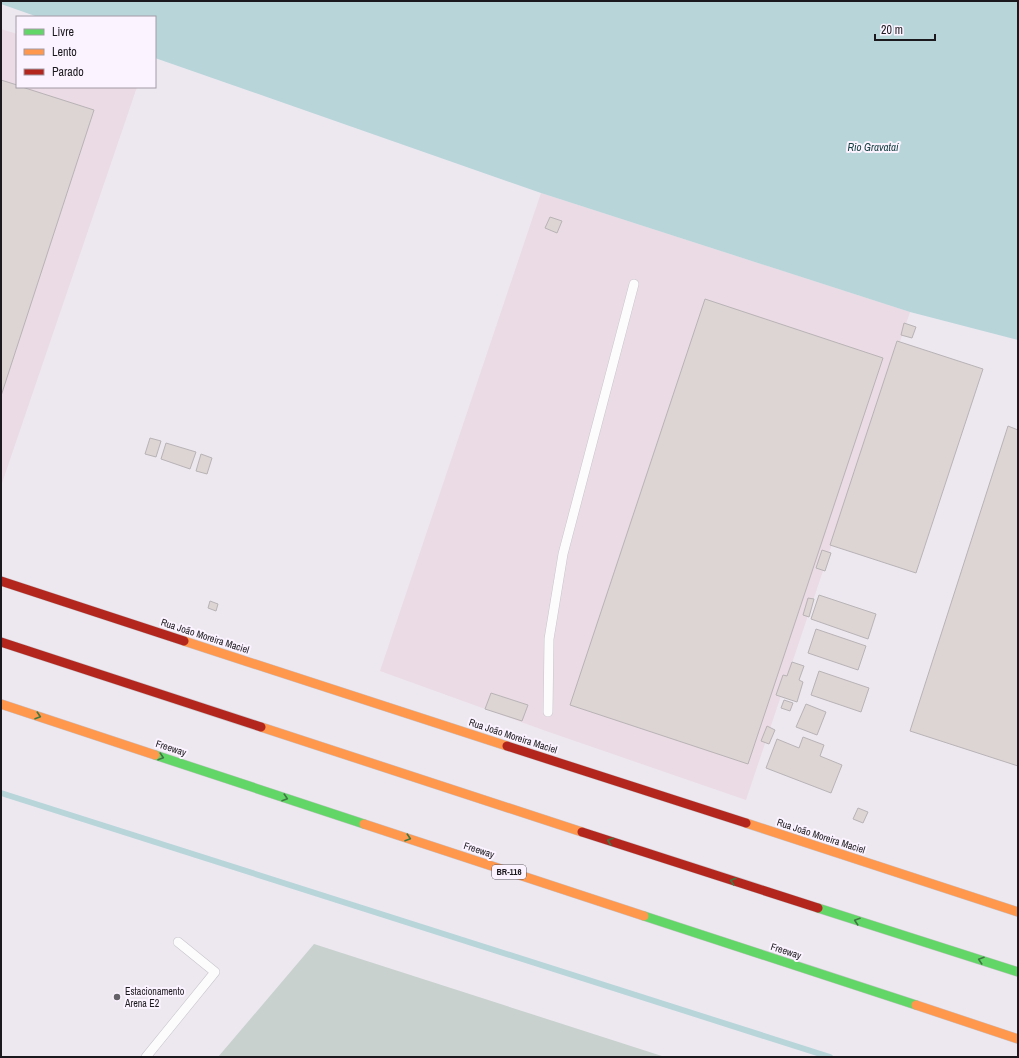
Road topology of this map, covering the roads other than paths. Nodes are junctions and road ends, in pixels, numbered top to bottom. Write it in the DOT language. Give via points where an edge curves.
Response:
graph roads {
  1 [pos="634,284"];
  2 [pos="1,581"];
  3 [pos="1,642"];
  4 [pos="1,704"];
  5 [pos="548,712"];
  6 [pos="1018,912"];
  7 [pos="178,942"];
  8 [pos="1018,972"];
  9 [pos="1018,1039"];
  10 [pos="146,1057"];
  1 -- 5 [label="lane" via="563,554 549,640"];
  2 -- 6 [label="main road, Rua João Moreira Maciel"];
  8 -- 3 [label="main road, one-way"];
  4 -- 9 [label="main road, Freeway / BR-116, one-way"];
  7 -- 10 [label="lane" via="215,972"];
}
